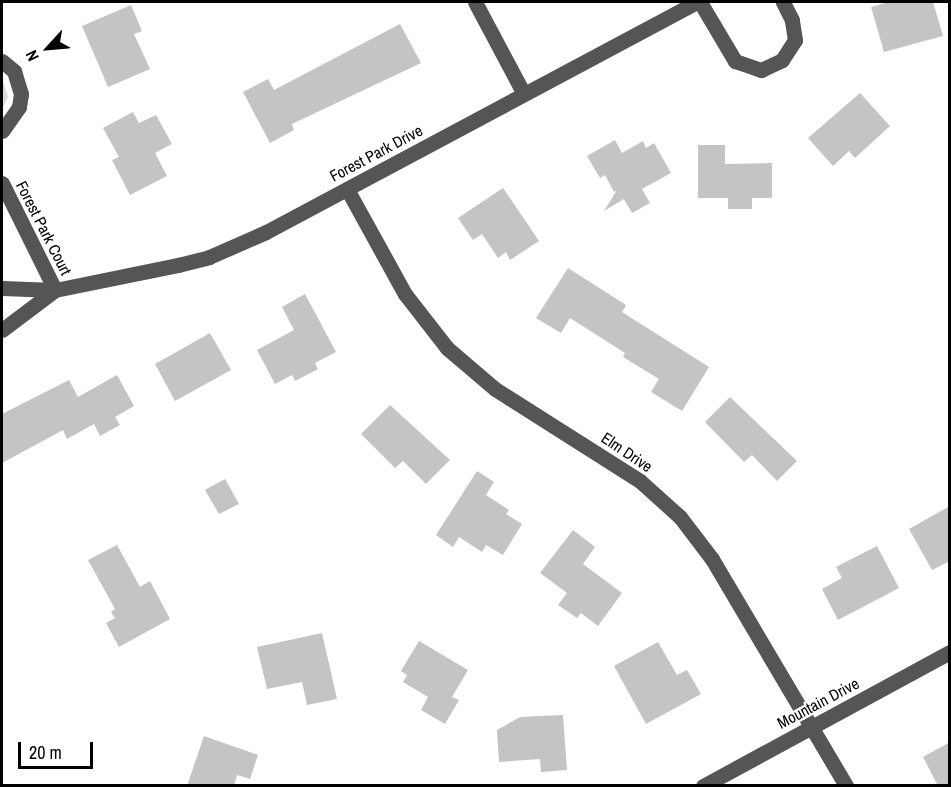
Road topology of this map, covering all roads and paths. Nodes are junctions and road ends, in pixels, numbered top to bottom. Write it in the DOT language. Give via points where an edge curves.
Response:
graph roads {
  1 [pos="475,2"];
  2 [pos="698,2"];
  3 [pos="783,2"];
  4 [pos="2,61"];
  5 [pos="524,94"];
  6 [pos="2,131"];
  7 [pos="2,183"];
  8 [pos="347,189"];
  9 [pos="2,288"];
  10 [pos="55,290"];
  11 [pos="2,330"];
  12 [pos="950,652"];
  13 [pos="813,726"];
  14 [pos="703,786"];
  15 [pos="846,786"];
  1 -- 5 [label="street"];
  2 -- 3 [label="street, Forest Park Drive" via="735,61 761,70 782,60 795,40 792,20"];
  2 -- 5 [label="street, Forest Park Drive"];
  4 -- 6 [label="street" via="14,71 21,94 19,107"];
  5 -- 8 [label="street, Forest Park Drive"];
  7 -- 10 [label="street, Forest Park Court"];
  8 -- 10 [label="street, Forest Park Drive" via="209,257"];
  8 -- 13 [label="street, Elm Drive" via="405,294 447,348 495,389 640,481 680,517 712,559"];
  9 -- 10 [label="street, Forest Park Drive"];
  10 -- 11 [label="street, Forest Park Drive"];
  12 -- 13 [label="street, Mountain Drive"];
  13 -- 14 [label="street, Mountain Drive"];
  13 -- 15 [label="street, Elm Drive"];
}
